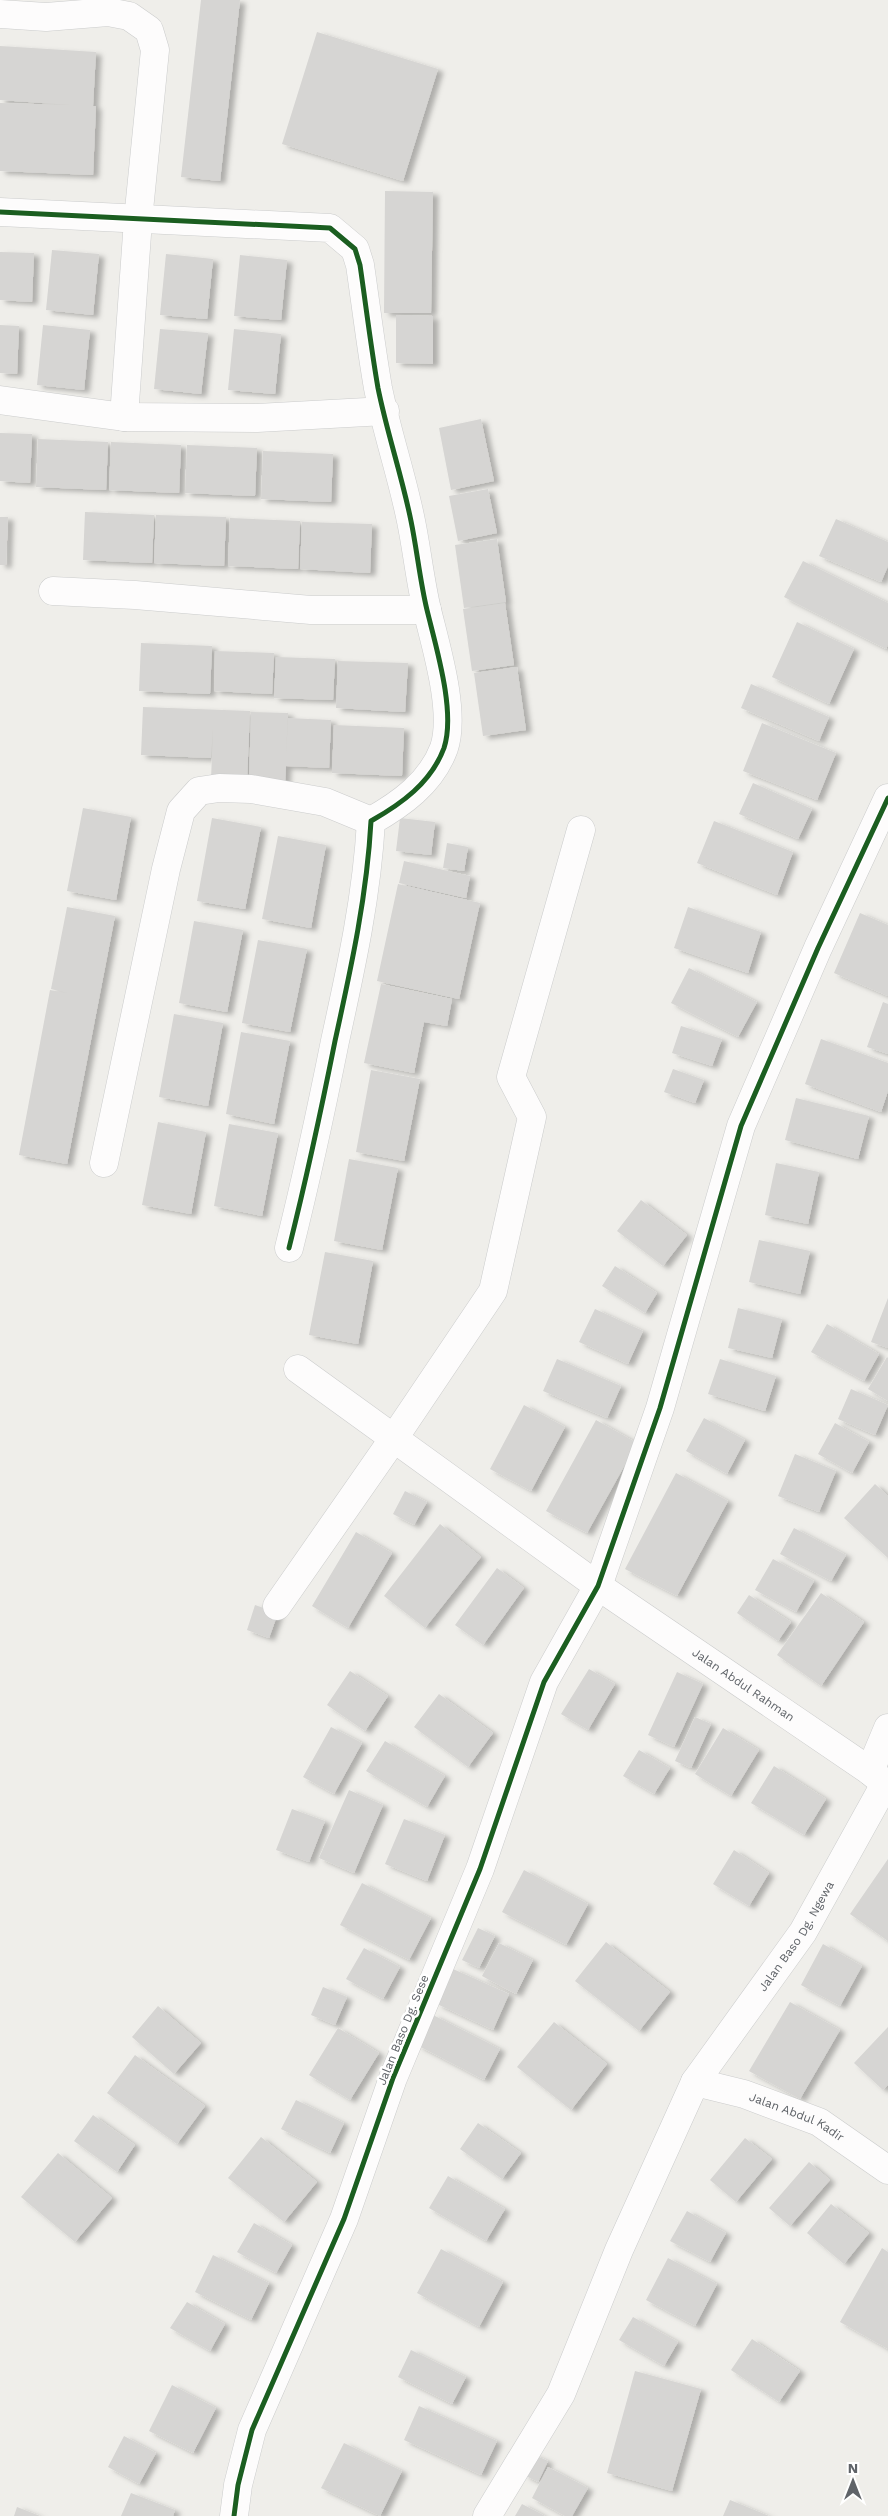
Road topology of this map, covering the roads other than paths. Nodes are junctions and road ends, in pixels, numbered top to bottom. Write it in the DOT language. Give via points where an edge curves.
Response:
graph roads {
  1 [pos="127,8"];
  2 [pos="0,14"];
  3 [pos="0,212"];
  4 [pos="138,220"];
  5 [pos="0,400"];
  6 [pos="385,411"];
  7 [pos="124,417"];
  8 [pos="52,591"];
  9 [pos="427,610"];
  10 [pos="888,798"];
  11 [pos="371,821"];
  12 [pos="582,830"];
  13 [pos="104,1163"];
  14 [pos="289,1248"];
  15 [pos="298,1369"];
  16 [pos="394,1438"];
  17 [pos="598,1586"];
  18 [pos="277,1606"];
  19 [pos="888,1728"];
  20 [pos="881,1780"];
  21 [pos="695,2082"];
  22 [pos="888,2170"];
  23 [pos="234,2516"];
  24 [pos="486,2516"];
  1 -- 2 [label="street" via="46,17"];
  1 -- 4 [label="street" via="149,30 155,50"];
  3 -- 4 [label="street"];
  4 -- 6 [label="street" via="330,228 342,236 355,249 360,265"];
  4 -- 7 [label="street"];
  5 -- 7 [label="street"];
  6 -- 7 [label="street" via="257,418"];
  6 -- 9 [label="street" via="411,521"];
  8 -- 9 [label="street" via="311,610"];
  9 -- 11 [label="street" via="435,638 448,719 444,747 419,788"];
  10 -- 17 [label="street, Jalan Baso Dg. Sese" via="818,948 741,1126 660,1408"];
  11 -- 13 [label="street" via="325,802 251,789 199,791 181,811"];
  11 -- 14 [label="street" via="368,872 352,964"];
  12 -- 16 [label="street" via="511,1077 532,1117 493,1291"];
  15 -- 16 [label="street, Jalan Abdul Rahman"];
  16 -- 17 [label="street, Jalan Abdul Rahman"];
  16 -- 18 [label="street"];
  17 -- 20 [label="street, Jalan Abdul Rahman"];
  17 -- 23 [label="street, Jalan Baso Dg. Sese" via="544,1682 480,1869 393,2078 344,2219 252,2430"];
  19 -- 20 [label="street, Jalan Baso Dg. Ngewa"];
  20 -- 21 [label="street, Jalan Baso Dg. Ngewa" via="802,1932"];
  21 -- 22 [label="street, Jalan Abdul Kadir" via="744,2094 819,2122"];
  21 -- 24 [label="street, Jalan Baso Dg. Ngewa" via="618,2250 561,2394"];
}
